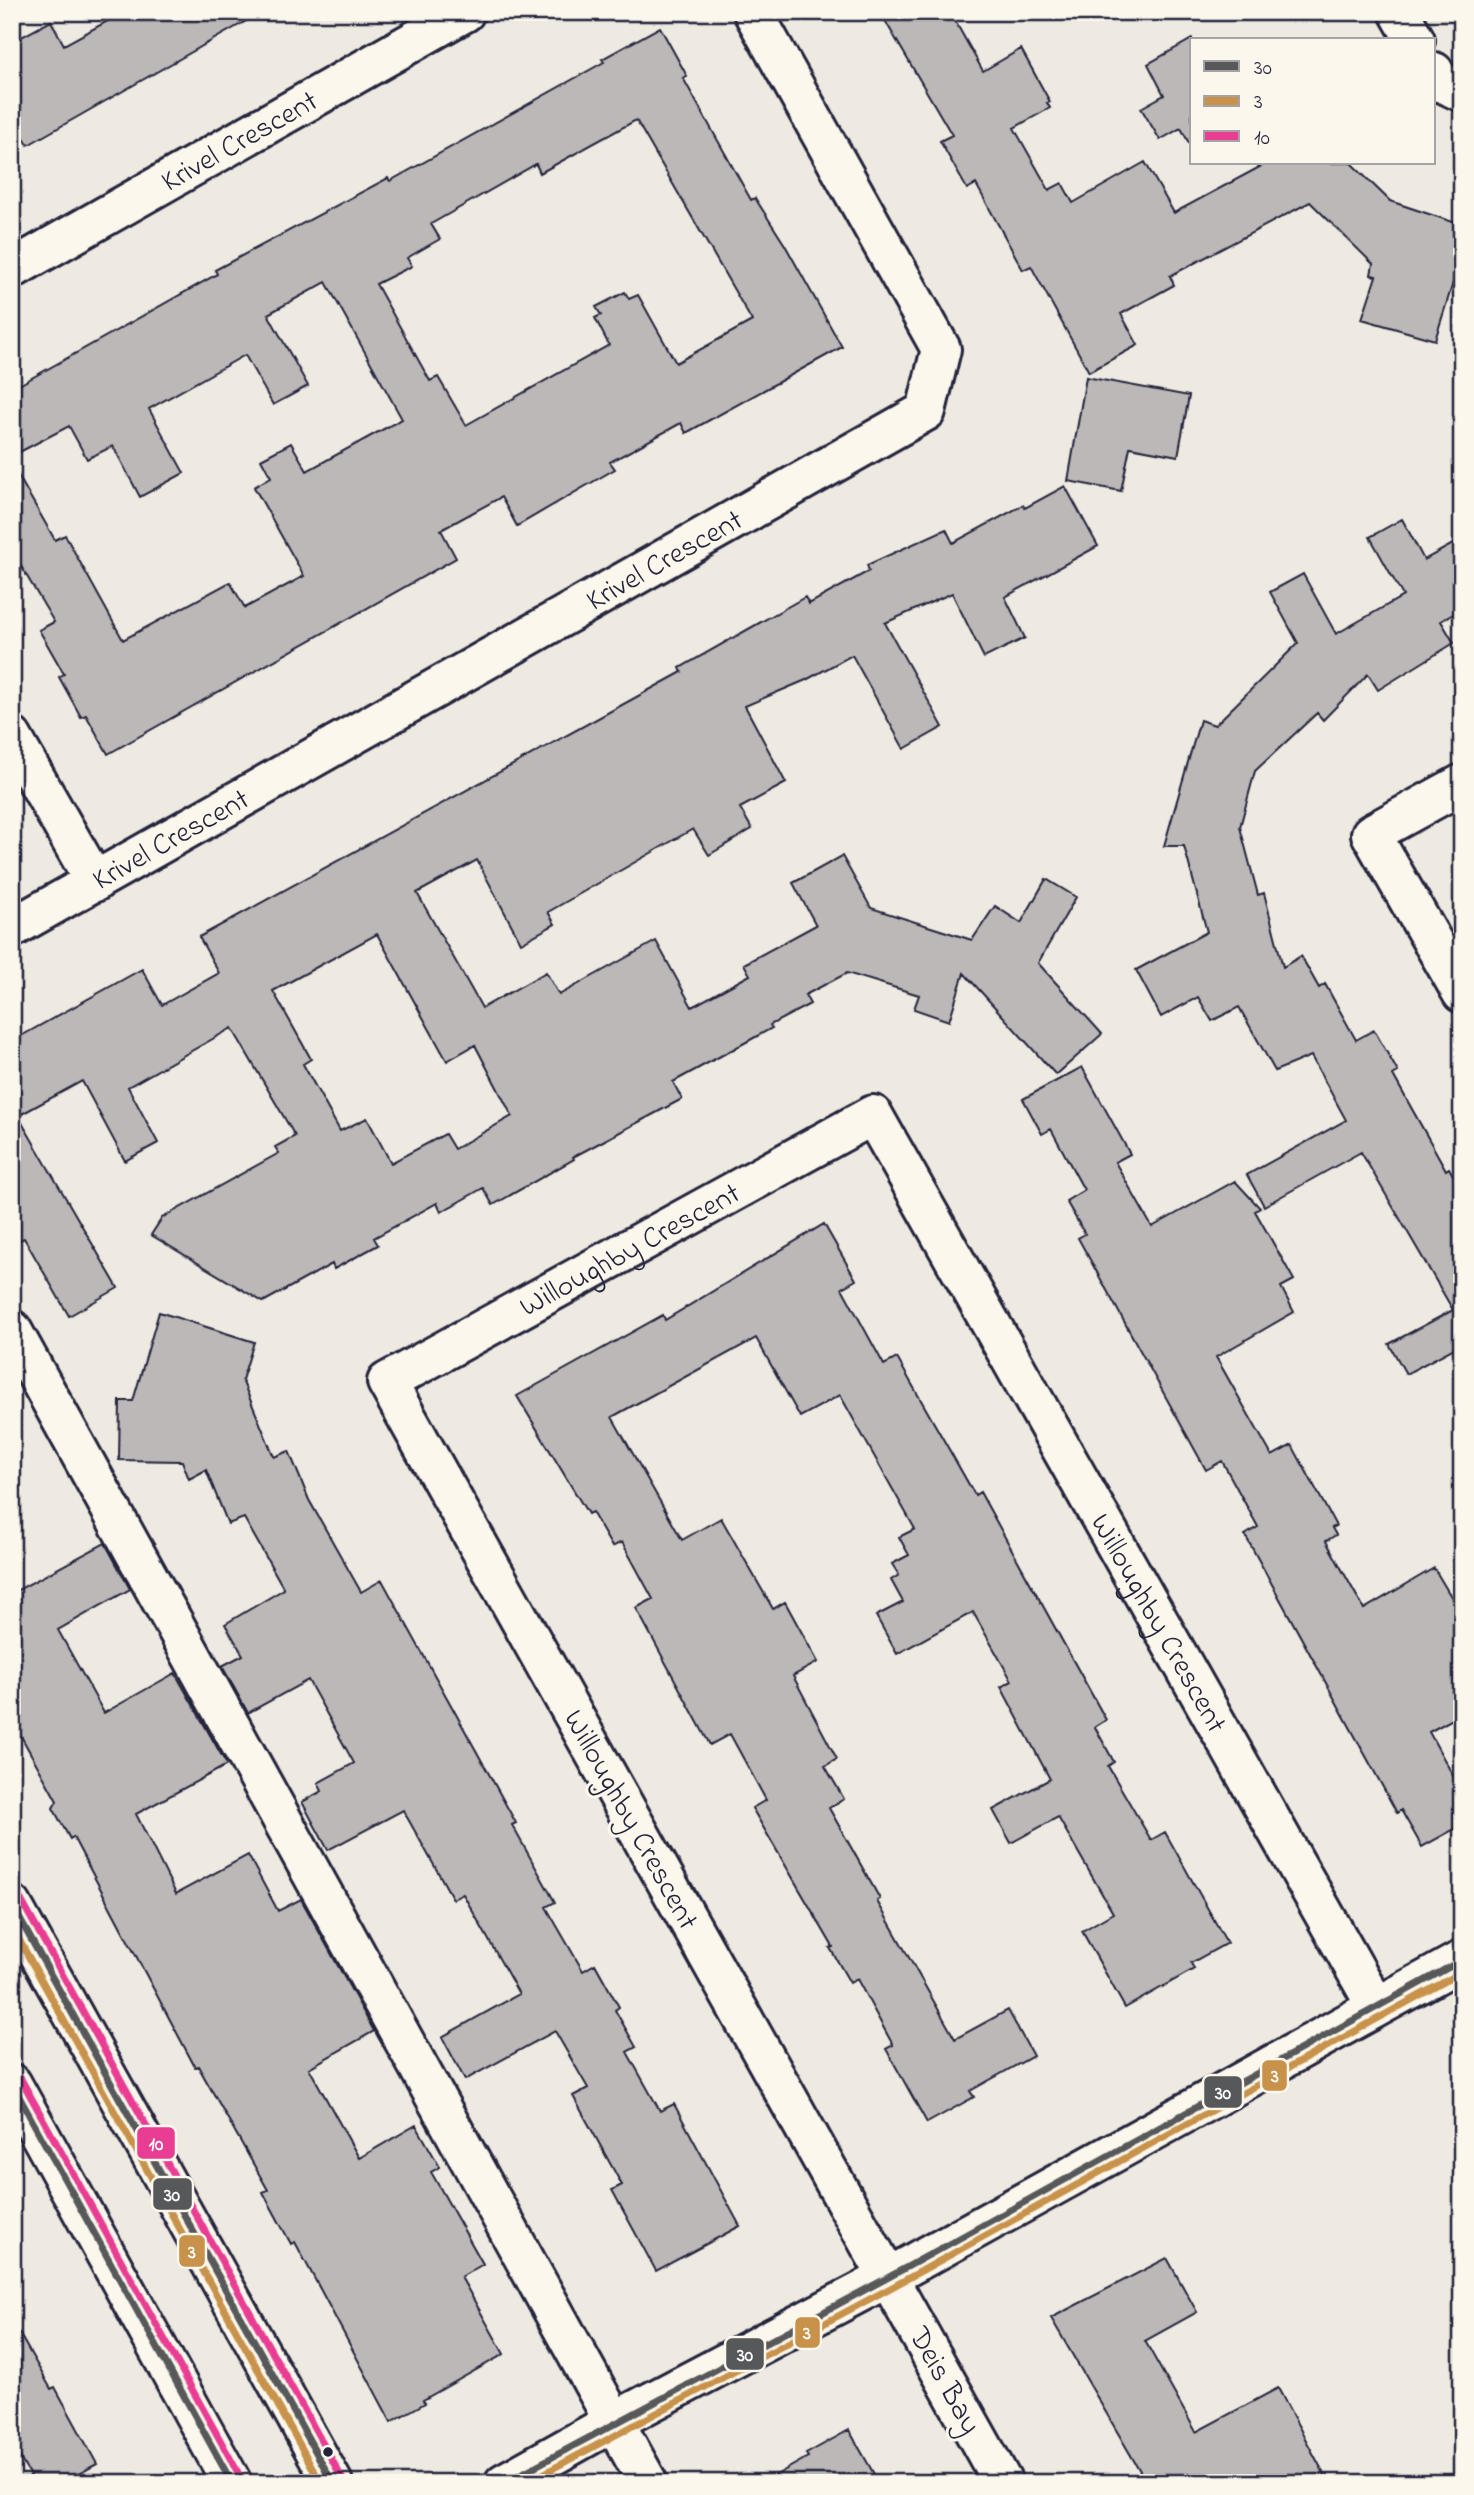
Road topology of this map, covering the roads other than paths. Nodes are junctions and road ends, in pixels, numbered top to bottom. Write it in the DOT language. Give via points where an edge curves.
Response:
graph roads {
  1 [pos="465,12"];
  2 [pos="753,12"];
  3 [pos="1399,12"];
  4 [pos="1414,38"];
  5 [pos="1436,76"];
  6 [pos="1462,92"];
  7 [pos="12,268"];
  8 [pos="12,737"];
  9 [pos="1462,783"];
  10 [pos="95,882"];
  11 [pos="12,928"];
  12 [pos="1462,993"];
  13 [pos="12,1330"];
  14 [pos="12,1905"];
  15 [pos="1462,1960"];
  16 [pos="1376,2006"];
  17 [pos="12,2084"];
  18 [pos="889,2277"];
  19 [pos="613,2422"];
  20 [pos="232,2483"];
  21 [pos="333,2483"];
  22 [pos="505,2483"];
  23 [pos="648,2483"];
  24 [pos="1003,2483"];
  1 -- 7 [label="street, Krivel Crescent"];
  2 -- 10 [label="street, Krivel Crescent" via="941,349 926,411"];
  3 -- 4 [label="street"];
  5 -- 6 [label="street"];
  8 -- 10 [label="street"];
  9 -- 12 [label="street" via="1371,834"];
  10 -- 11 [label="street, Krivel Crescent"];
  13 -- 19 [label="street"];
  14 -- 21 [label="street"];
  15 -- 16 [label="street"];
  16 -- 18 [label="street"];
  16 -- 18 [label="street, Willoughby Crescent" via="873,1115 387,1382"];
  17 -- 20 [label="street"];
  18 -- 19 [label="street"];
  18 -- 24 [label="street, Deis Bay"];
  19 -- 22 [label="street"];
  19 -- 23 [label="street"];
}
